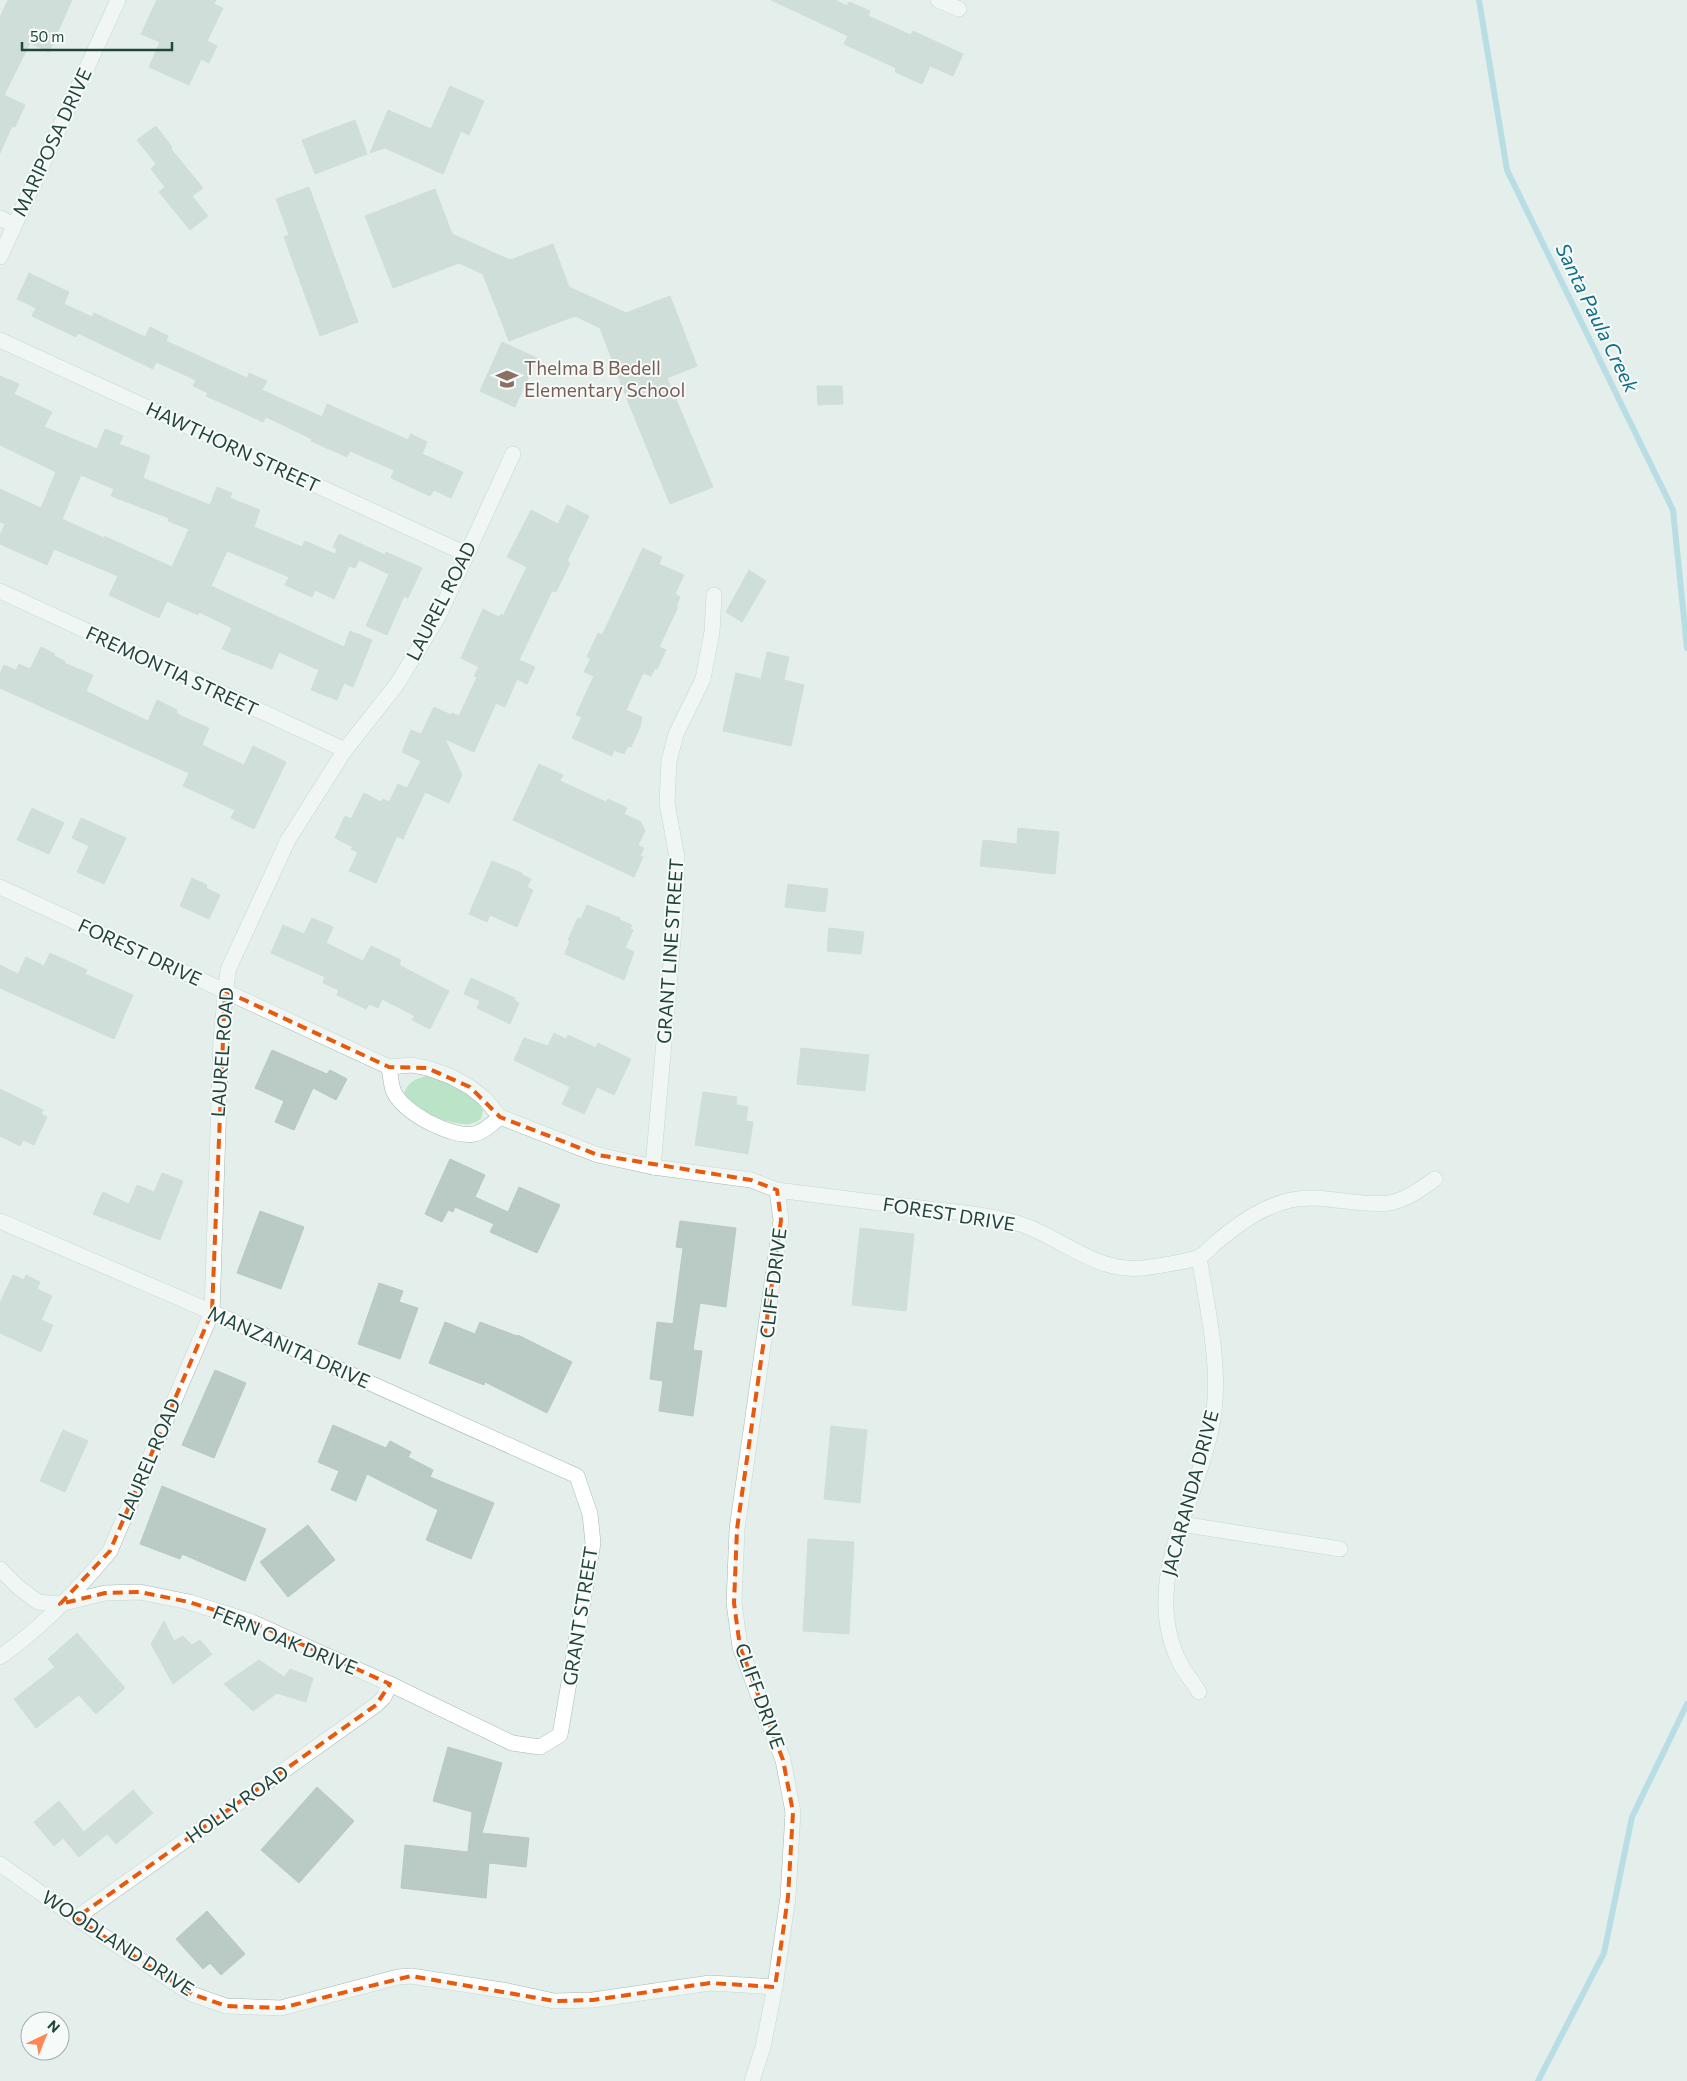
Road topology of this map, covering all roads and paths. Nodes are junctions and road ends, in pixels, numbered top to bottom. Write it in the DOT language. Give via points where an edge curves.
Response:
graph roads {
  1 [pos="118,0"];
  2 [pos="938,0"];
  3 [pos="959,9"];
  4 [pos="0,218"];
  5 [pos="14,225"];
  6 [pos="0,257"];
  7 [pos="0,340"];
  8 [pos="513,454"];
  9 [pos="466,554"];
  10 [pos="0,591"];
  11 [pos="714,595"];
  12 [pos="345,750"];
  13 [pos="0,887"];
  14 [pos="225,991"];
  15 [pos="389,1067"];
  16 [pos="500,1117"];
  17 [pos="653,1167"];
  18 [pos="1435,1179"];
  19 [pos="777,1190"];
  20 [pos="0,1221"];
  21 [pos="1199,1257"];
  22 [pos="212,1312"];
  23 [pos="577,1476"];
  24 [pos="1181,1524"];
  25 [pos="1340,1549"];
  26 [pos="0,1569"];
  27 [pos="60,1604"];
  28 [pos="0,1657"];
  29 [pos="390,1684"];
  30 [pos="1199,1692"];
  31 [pos="540,1747"];
  32 [pos="0,1864"];
  33 [pos="76,1918"];
  34 [pos="775,1987"];
  35 [pos="752,2081"];
  1 -- 5 [label="street, MARIPOSA DRIVE"];
  2 -- 3 [label="street"];
  4 -- 5 [label="street"];
  5 -- 6 [label="street, MARIPOSA DRIVE"];
  7 -- 9 [label="street, HAWTHORN STREET"];
  8 -- 9 [label="street, LAUREL ROAD"];
  9 -- 12 [label="street, LAUREL ROAD" via="438,617 419,650 397,684"];
  10 -- 12 [label="street, FREMONTIA STREET"];
  11 -- 17 [label="street, GRANT LINE STREET" via="712,632 703,679 676,734 669,761 667,803 676,850 675,917"];
  12 -- 14 [label="street, LAUREL ROAD" via="288,840 228,970"];
  13 -- 14 [label="street, FOREST DRIVE"];
  14 -- 15 [label="street, FOREST DRIVE"];
  14 -- 22 [label="street, LAUREL ROAD"];
  15 -- 16 [label="street, FOREST DRIVE" via="427,1068 450,1076 485,1099"];
  15 -- 16 [label="street" via="393,1091 403,1104 440,1127 475,1134"];
  16 -- 17 [label="street, FOREST DRIVE" via="598,1155"];
  17 -- 19 [label="street, FOREST DRIVE" via="751,1180"];
  18 -- 21 [label="street" via="1411,1196 1390,1202 1366,1204 1319,1198 1274,1205 1255,1213"];
  19 -- 21 [label="street, FOREST DRIVE" via="1016,1223 1049,1235 1102,1264 1124,1268 1155,1266"];
  19 -- 34 [label="street, CLIFF DRIVE" via="781,1220 737,1529 734,1603 740,1647 783,1760 793,1812 788,1897"];
  20 -- 22 [label="street, MANZANITA DRIVE"];
  21 -- 24 [label="street, JACARANDA DRIVE" via="1211,1325 1214,1411"];
  22 -- 23 [label="street, MANZANITA DRIVE"];
  22 -- 27 [label="street, LAUREL ROAD" via="110,1551"];
  23 -- 31 [label="street, GRANT STREET" via="590,1514 593,1543 560,1736"];
  24 -- 25 [label="street"];
  24 -- 30 [label="street, JACARANDA DRIVE" via="1170,1558 1165,1589 1166,1615 1180,1664"];
  26 -- 27 [label="street, FERN OAK DRIVE" via="38,1602"];
  27 -- 28 [label="street, LAUREL ROAD" via="25,1639"];
  27 -- 29 [label="street, FERN OAK DRIVE" via="105,1593 140,1592 189,1602 252,1622"];
  29 -- 31 [label="street, FERN OAK DRIVE" via="512,1743"];
  29 -- 33 [label="street, HOLLY ROAD" via="376,1705"];
  32 -- 33 [label="street, WOODLAND DRIVE"];
  33 -- 34 [label="street, WOODLAND DRIVE" via="192,1994 226,2006 281,2008 411,1976 554,2001 593,2000 710,1982"];
  34 -- 35 [label="street, CLIFF DRIVE" via="764,2047"];
}
